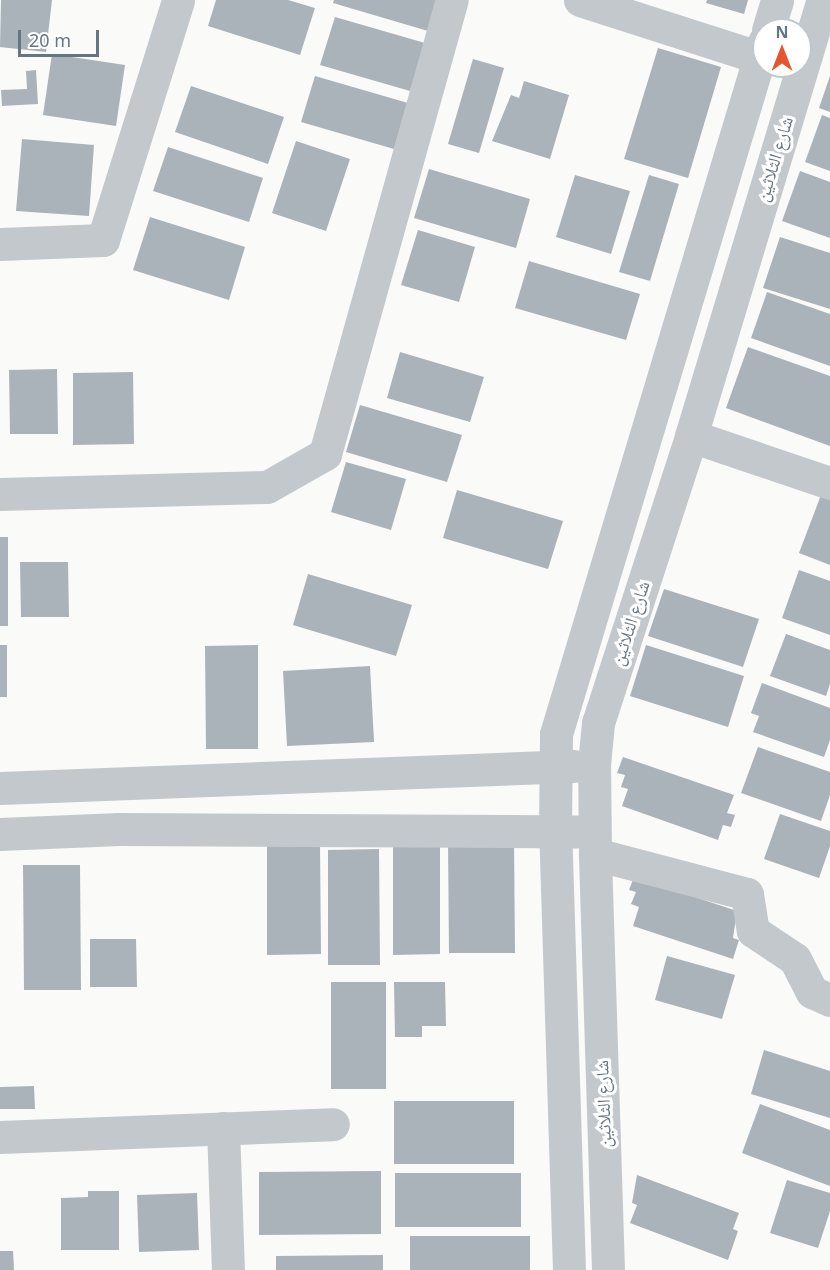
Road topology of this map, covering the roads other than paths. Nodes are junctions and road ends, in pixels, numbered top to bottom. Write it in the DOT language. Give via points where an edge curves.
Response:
graph roads {
  1 [pos="178,0"];
  2 [pos="452,0"];
  3 [pos="580,0"];
  4 [pos="777,0"];
  5 [pos="823,0"];
  6 [pos="776,18"];
  7 [pos="807,18"];
  8 [pos="752,48"];
  9 [pos="766,78"];
  10 [pos="769,78"];
  11 [pos="0,244"];
  12 [pos="691,436"];
  13 [pos="830,483"];
  14 [pos="0,494"];
  15 [pos="594,765"];
  16 [pos="554,766"];
  17 [pos="0,788"];
  18 [pos="555,830"];
  19 [pos="0,834"];
  20 [pos="596,843"];
  21 [pos="830,1000"];
  22 [pos="333,1124"];
  23 [pos="222,1128"];
  24 [pos="0,1137"];
  25 [pos="228,1270"];
  26 [pos="569,1270"];
  27 [pos="608,1270"];
  1 -- 11 [label="street" via="103,240"];
  2 -- 14 [label="street" via="325,454 267,487"];
  3 -- 8 [label="street"];
  4 -- 6 [label="street, شارع الثلاثين"];
  5 -- 7 [label="street, شارع الثلاثين"];
  9 -- 16 [label="street, شارع الثلاثين" via="556,734"];
  10 -- 12 [label="street, شارع الثلاثين"];
  12 -- 13 [label="street"];
  12 -- 15 [label="street, شارع الثلاثين" via="598,723"];
  15 -- 16 [label="street"];
  15 -- 20 [label="street, شارع الثلاثين"];
  16 -- 17 [label="street"];
  16 -- 18 [label="street, شارع الثلاثين"];
  18 -- 19 [label="street" via="118,829"];
  18 -- 20 [label="street"];
  18 -- 26 [label="street, شارع الثلاثين"];
  20 -- 21 [label="street" via="747,894 753,931 795,959 812,992"];
  20 -- 27 [label="street, شارع الثلاثين"];
  22 -- 23 [label="street"];
  23 -- 24 [label="street"];
  23 -- 25 [label="street"];
}
